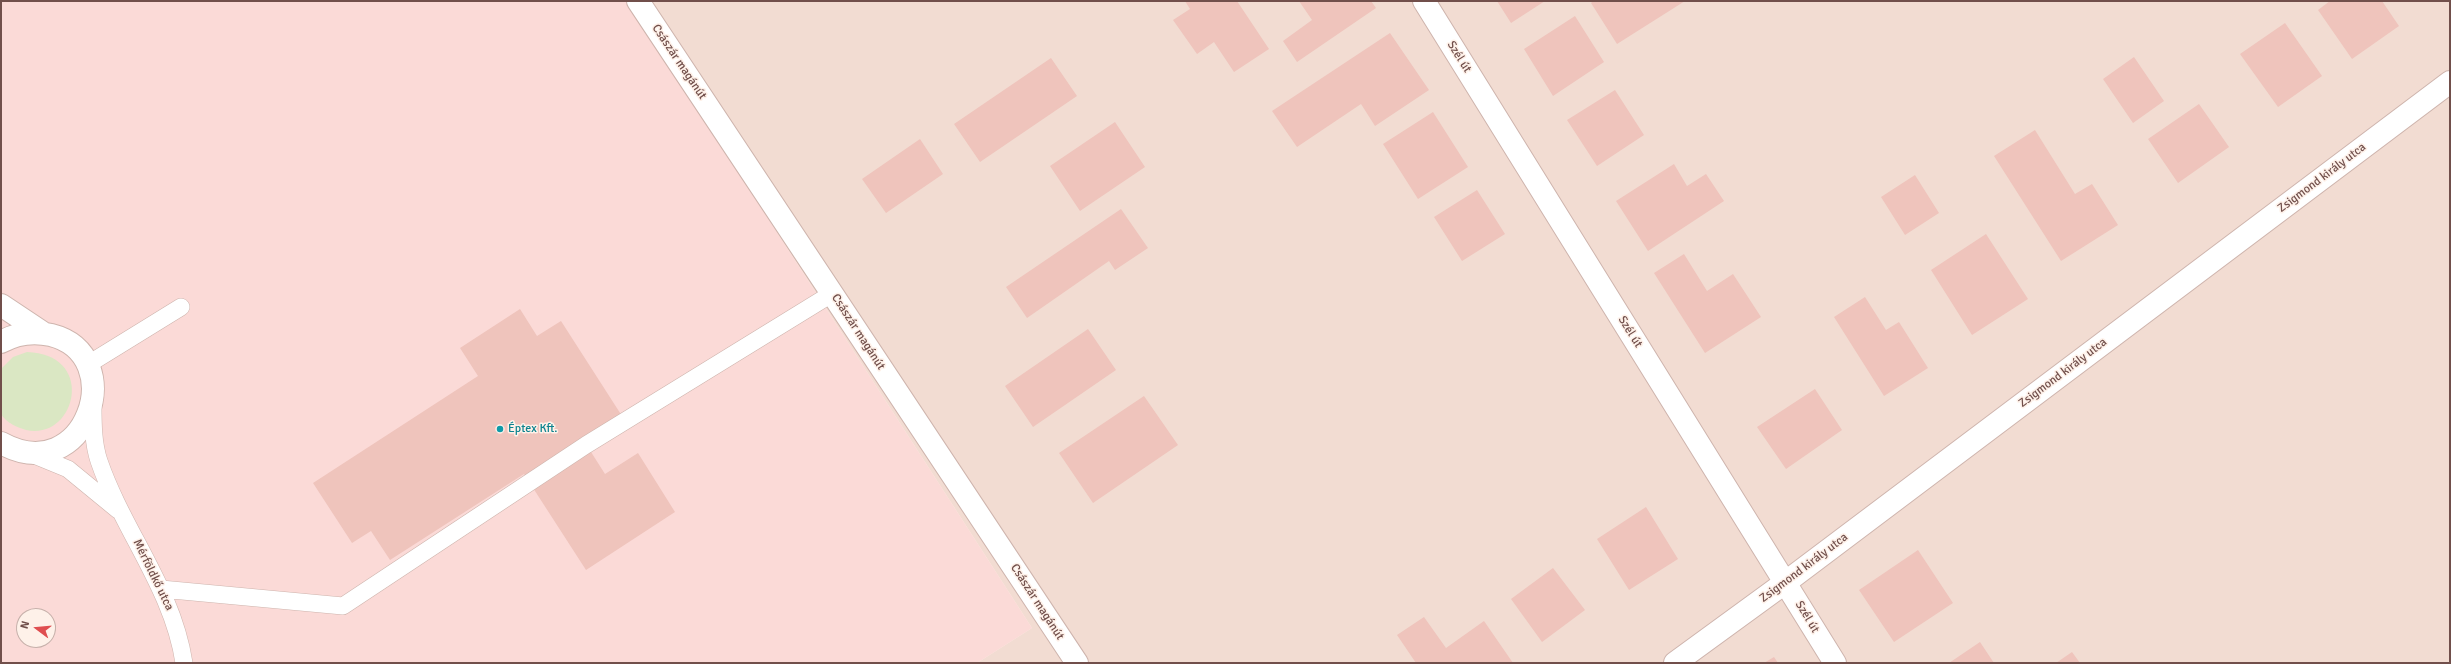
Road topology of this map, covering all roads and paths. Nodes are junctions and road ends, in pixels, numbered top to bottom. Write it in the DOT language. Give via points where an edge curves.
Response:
graph roads {
  1 [pos="638,1"];
  2 [pos="1424,1"];
  3 [pos="2450,82"];
  4 [pos="833,293"];
  5 [pos="1,305"];
  6 [pos="181,307"];
  7 [pos="43,333"];
  8 [pos="1,342"];
  9 [pos="87,365"];
  10 [pos="93,391"];
  11 [pos="9,448"];
  12 [pos="122,513"];
  13 [pos="1786,582"];
  14 [pos="161,589"];
  15 [pos="184,663"];
  16 [pos="1077,663"];
  17 [pos="1675,663"];
  18 [pos="1835,663"];
  1 -- 4 [label="street, Császár magánút"];
  2 -- 13 [label="street, Szél út"];
  3 -- 13 [label="street, Zsigmond király utca"];
  4 -- 14 [label="lane" via="586,445 343,606"];
  4 -- 16 [label="street, Császár magánút"];
  5 -- 7 [label="street"];
  6 -- 9 [label="lane"];
  7 -- 8 [label="street" via="20,334"];
  7 -- 9 [label="street" via="73,347"];
  9 -- 10 [label="street"];
  10 -- 11 [label="street" via="90,414 77,434 58,447 47,451"];
  10 -- 12 [label="lane, Mérföldkő utca" via="93,426 99,460"];
  11 -- 12 [label="lane" via="68,468"];
  12 -- 14 [label="lane, Mérföldkő utca"];
  13 -- 17 [label="street, Zsigmond király utca"];
  13 -- 18 [label="street, Szél út"];
  14 -- 15 [label="lane, Mérföldkő utca" via="172,611"];
}
